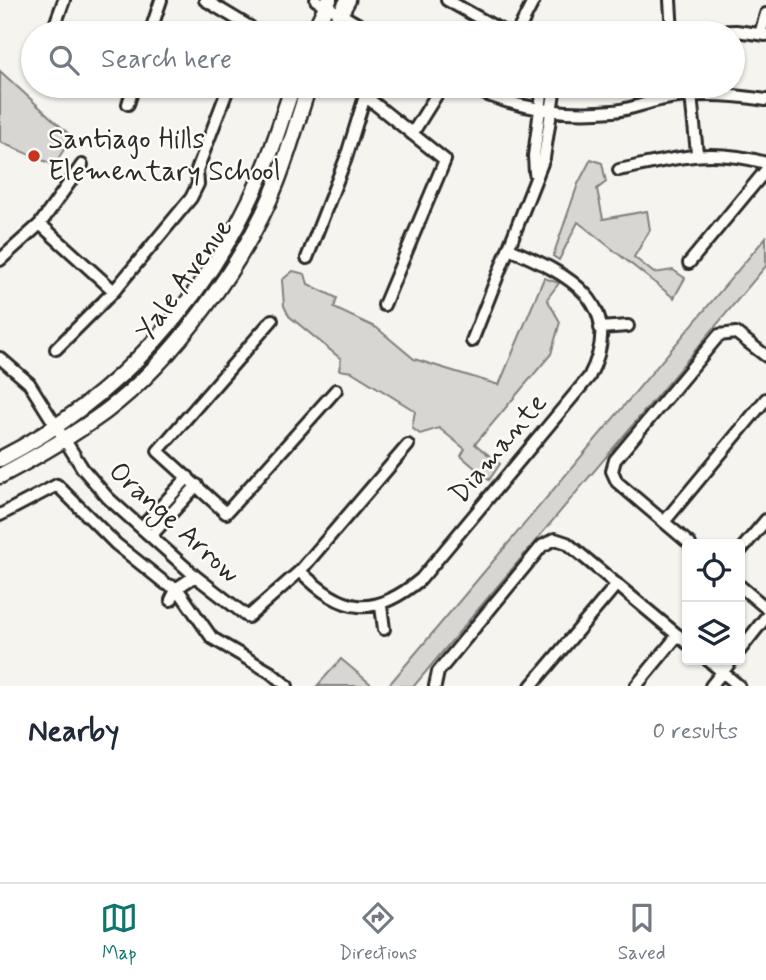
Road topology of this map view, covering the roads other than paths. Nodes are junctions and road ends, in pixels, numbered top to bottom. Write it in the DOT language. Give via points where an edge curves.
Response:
graph roads {
  1 [pos="64,0"];
  2 [pos="162,0"];
  3 [pos="206,0"];
  4 [pos="348,0"];
  5 [pos="447,0"];
  6 [pos="534,0"];
  7 [pos="670,0"];
  8 [pos="324,2"];
  9 [pos="340,14"];
  10 [pos="766,14"];
  11 [pos="56,21"];
  12 [pos="154,21"];
  13 [pos="240,21"];
  14 [pos="317,21"];
  15 [pos="336,21"];
  16 [pos="352,21"];
  17 [pos="485,21"];
  18 [pos="523,21"];
  19 [pos="671,21"];
  20 [pos="745,32"];
  21 [pos="763,35"];
  22 [pos="745,96"];
  23 [pos="130,98"];
  24 [pos="224,98"];
  25 [pos="289,98"];
  26 [pos="305,98"];
  27 [pos="364,98"];
  28 [pos="367,98"];
  29 [pos="434,98"];
  30 [pos="493,98"];
  31 [pos="544,98"];
  32 [pos="551,98"];
  33 [pos="677,98"];
  34 [pos="691,98"];
  35 [pos="766,100"];
  36 [pos="128,104"];
  37 [pos="546,111"];
  38 [pos="412,134"];
  39 [pos="697,153"];
  40 [pos="766,163"];
  41 [pos="82,165"];
  42 [pos="619,170"];
  43 [pos="766,170"];
  44 [pos="40,224"];
  45 [pos="510,249"];
  46 [pos="307,258"];
  47 [pos="0,260"];
  48 [pos="689,263"];
  49 [pos="114,291"];
  50 [pos="384,305"];
  51 [pos="272,320"];
  52 [pos="628,326"];
  53 [pos="600,328"];
  54 [pos="472,341"];
  55 [pos="56,349"];
  56 [pos="766,356"];
  57 [pos="0,358"];
  58 [pos="336,390"];
  59 [pos="766,400"];
  60 [pos="61,432"];
  61 [pos="408,445"];
  62 [pos="0,459"];
  63 [pos="0,476"];
  64 [pos="188,477"];
  65 [pos="197,485"];
  66 [pos="0,515"];
  67 [pos="766,520"];
  68 [pos="664,522"];
  69 [pos="142,527"];
  70 [pos="152,535"];
  71 [pos="684,539"];
  72 [pos="745,545"];
  73 [pos="300,571"];
  74 [pos="195,576"];
  75 [pos="617,584"];
  76 [pos="177,588"];
  77 [pos="745,590"];
  78 [pos="171,600"];
  79 [pos="381,606"];
  80 [pos="766,608"];
  81 [pos="766,617"];
  82 [pos="384,629"];
  83 [pos="682,638"];
  84 [pos="216,640"];
  85 [pos="682,640"];
  86 [pos="745,644"];
  87 [pos="208,651"];
  88 [pos="714,665"];
  89 [pos="728,665"];
  90 [pos="722,672"];
  91 [pos="287,686"];
  92 [pos="435,686"];
  93 [pos="531,686"];
  94 [pos="636,686"];
  95 [pos="711,686"];
  96 [pos="739,686"];
  1 -- 11 [label="street"];
  2 -- 12 [label="street"];
  3 -- 13 [label="street"];
  4 -- 9 [label="main road"];
  5 -- 17 [label="street"];
  6 -- 18 [label="street"];
  7 -- 19 [label="street"];
  8 -- 9 [label="street"];
  8 -- 14 [label="main road"];
  9 -- 15 [label="main road"];
  9 -- 16 [label="street"];
  10 -- 21 [label="street"];
  20 -- 21 [label="street"];
  22 -- 35 [label="street"];
  23 -- 36 [label="street"];
  24 -- 49 [label="street" via="191,198"];
  25 -- 60 [label="main road, Yale Avenue" via="256,186 197,293"];
  26 -- 60 [label="main road, Yale Avenue" via="276,184 226,276 188,329 107,411"];
  27 -- 46 [label="street"];
  28 -- 38 [label="street"];
  29 -- 38 [label="street"];
  30 -- 37 [label="street"];
  31 -- 37 [label="street"];
  32 -- 37 [label="street"];
  33 -- 37 [label="street" via="617,111"];
  34 -- 39 [label="street"];
  37 -- 45 [label="street" via="534,156 535,175"];
  38 -- 50 [label="street" via="445,160"];
  39 -- 40 [label="street"];
  39 -- 42 [label="street"];
  41 -- 44 [label="street"];
  43 -- 48 [label="street"];
  44 -- 47 [label="street"];
  44 -- 49 [label="street"];
  45 -- 53 [label="street" via="580,286"];
  45 -- 54 [label="street"];
  49 -- 55 [label="street"];
  51 -- 64 [label="street" via="158,451"];
  52 -- 53 [label="street"];
  53 -- 79 [label="street, Diamante" via="598,355 589,377 421,579"];
  56 -- 68 [label="street" via="741,336 719,335 612,465 617,482"];
  57 -- 60 [label="street, Orange Arrow" via="29,383"];
  58 -- 65 [label="street" via="226,513"];
  59 -- 68 [label="street"];
  60 -- 62 [label="main road, Yale Avenue"];
  60 -- 63 [label="main road, Yale Avenue"];
  60 -- 69 [label="street, Orange Arrow" via="91,479"];
  61 -- 73 [label="street"];
  64 -- 65 [label="street"];
  64 -- 69 [label="street"];
  65 -- 70 [label="street"];
  66 -- 76 [label="street" via="57,485 116,544"];
  67 -- 72 [label="street"];
  68 -- 71 [label="street"];
  69 -- 70 [label="street, Orange Arrow"];
  70 -- 74 [label="street, Orange Arrow"];
  73 -- 74 [label="street, Orange Arrow" via="248,617"];
  73 -- 79 [label="street" via="338,600"];
  74 -- 76 [label="street"];
  75 -- 83 [label="street"];
  75 -- 92 [label="street" via="568,543 555,539 542,546 438,672"];
  75 -- 93 [label="street"];
  76 -- 78 [label="street"];
  76 -- 84 [label="street"];
  77 -- 80 [label="street"];
  79 -- 82 [label="street"];
  81 -- 86 [label="street"];
  84 -- 87 [label="street"];
  84 -- 91 [label="street"];
  85 -- 94 [label="street"];
  88 -- 90 [label="street"];
  89 -- 90 [label="street"];
  90 -- 95 [label="street"];
  90 -- 96 [label="street"];
}
